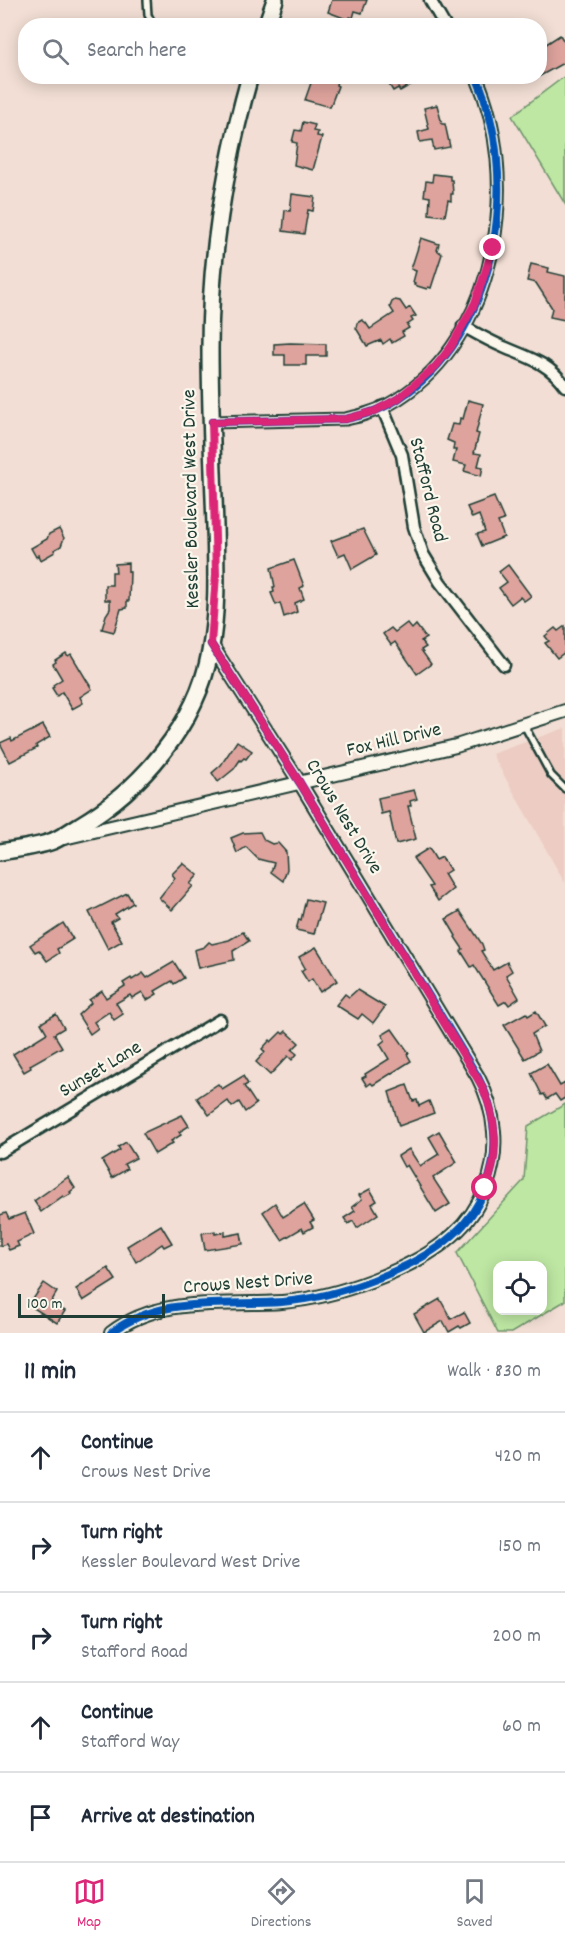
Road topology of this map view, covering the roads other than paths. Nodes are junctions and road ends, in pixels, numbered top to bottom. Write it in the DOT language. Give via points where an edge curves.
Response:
graph roads {
  1 [pos="147,0"];
  2 [pos="275,0"];
  3 [pos="429,0"];
  4 [pos="150,18"];
  5 [pos="269,18"];
  6 [pos="440,18"];
  7 [pos="248,84"];
  8 [pos="480,84"];
  9 [pos="463,326"];
  10 [pos="565,386"];
  11 [pos="382,407"];
  12 [pos="212,422"];
  13 [pos="211,644"];
  14 [pos="504,666"];
  15 [pos="565,711"];
  16 [pos="524,725"];
  17 [pos="300,783"];
  18 [pos="565,789"];
  19 [pos="54,840"];
  20 [pos="0,852"];
  21 [pos="220,1020"];
  22 [pos="0,1152"];
  23 [pos="111,1333"];
  1 -- 4 [label="lane"];
  2 -- 5 [label="main road"];
  3 -- 6 [label="street"];
  7 -- 12 [label="main road, Kessler Boulevard West Drive" via="228,170 216,246 210,348"];
  8 -- 9 [label="street" via="495,137 499,204 490,260"];
  9 -- 10 [label="street" via="538,361"];
  9 -- 11 [label="street" via="436,366 408,393"];
  11 -- 12 [label="street" via="346,419"];
  11 -- 14 [label="street, Stafford Road" via="402,455 414,527 423,554"];
  12 -- 13 [label="main road, Kessler Boulevard West Drive" via="216,575"];
  13 -- 17 [label="street, Crows Nest Drive"];
  13 -- 19 [label="main road, Kessler Boulevard West Drive" via="195,698 171,742 133,786 105,810"];
  15 -- 16 [label="street, Fox Hill Drive"];
  16 -- 17 [label="street, Fox Hill Drive" via="456,747"];
  16 -- 18 [label="lane" via="551,776"];
  17 -- 19 [label="street, Fox Hill Drive"];
  17 -- 23 [label="street, Crows Nest Drive" via="482,1086 494,1134 487,1184 462,1227 438,1248 369,1281 301,1300 163,1308 137,1317"];
  19 -- 20 [label="main road, Kessler Boulevard West Drive"];
  21 -- 22 [label="street, Sunset Lane"];
}
